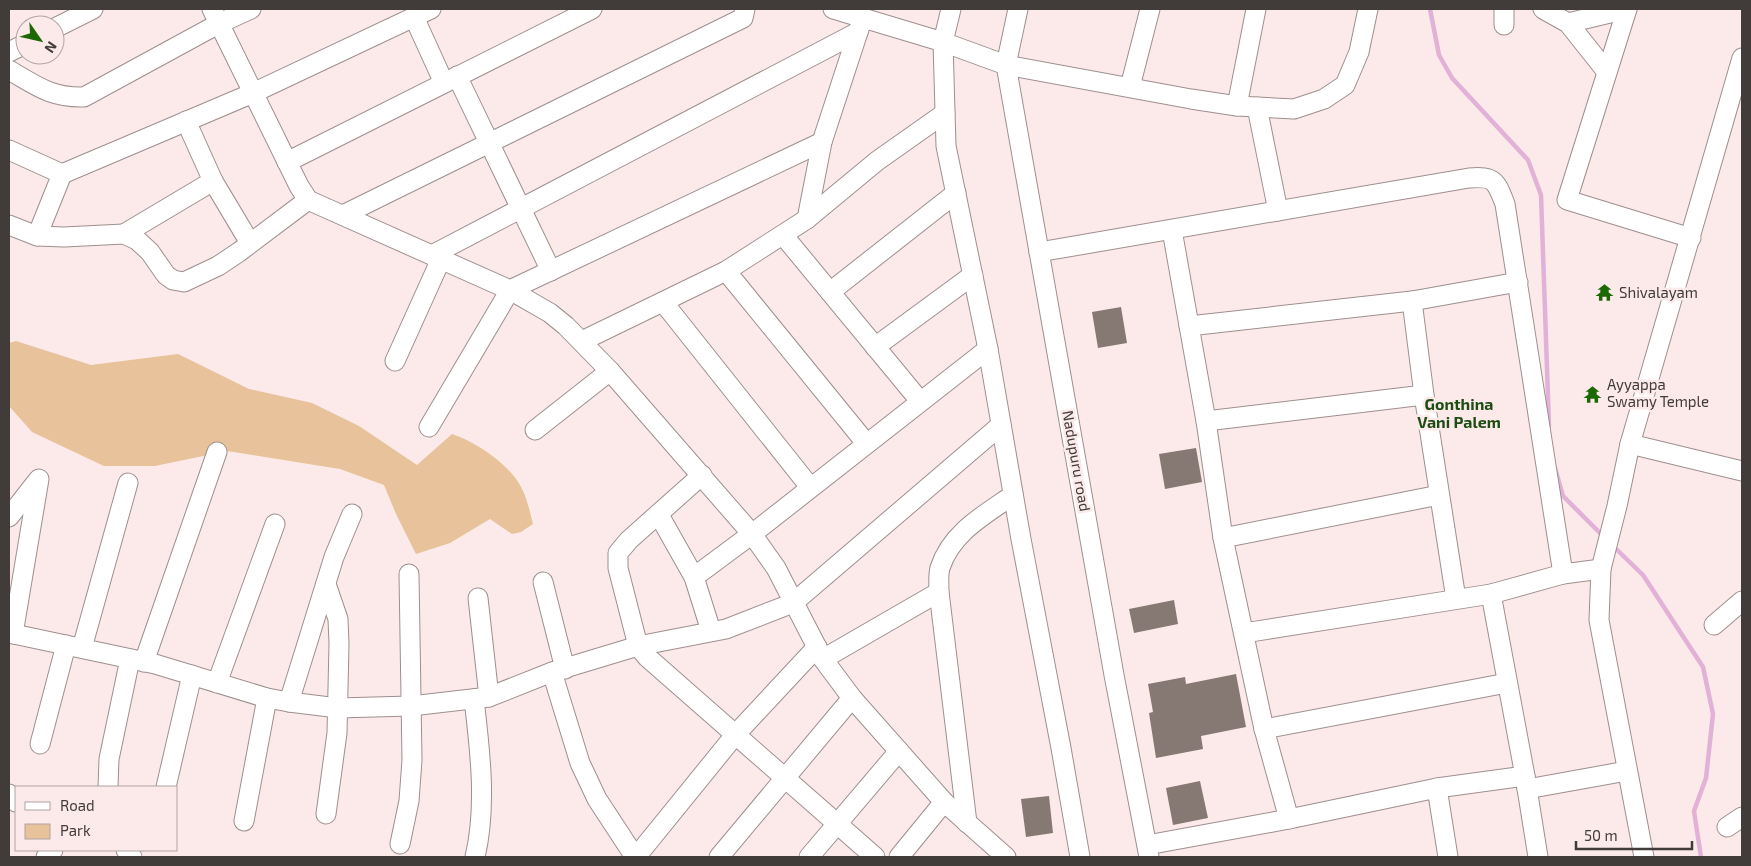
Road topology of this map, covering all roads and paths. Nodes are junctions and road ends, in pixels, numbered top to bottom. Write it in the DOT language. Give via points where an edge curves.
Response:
graph roads {
  1 [pos="93,9"];
  2 [pos="251,9"];
  3 [pos="431,9"];
  4 [pos="592,9"];
  5 [pos="745,9"];
  6 [pos="833,9"];
  7 [pos="951,9"];
  8 [pos="1018,9"];
  9 [pos="1150,9"];
  10 [pos="1256,9"];
  11 [pos="1368,9"];
  12 [pos="1543,9"];
  13 [pos="1627,9"];
  14 [pos="216,16"];
  15 [pos="414,17"];
  16 [pos="1568,22"];
  17 [pos="65,23"];
  18 [pos="861,25"];
  19 [pos="943,42"];
  20 [pos="1742,58"];
  21 [pos="1006,65"];
  22 [pos="9,70"];
  23 [pos="1607,72"];
  24 [pos="450,80"];
  25 [pos="1130,87"];
  26 [pos="1738,92"];
  27 [pos="253,93"];
  28 [pos="1237,106"];
  29 [pos="1257,107"];
  30 [pos="945,113"];
  31 [pos="186,121"];
  32 [pos="822,142"];
  33 [pos="490,143"];
  34 [pos="9,150"];
  35 [pos="287,162"];
  36 [pos="62,174"];
  37 [pos="213,181"];
  38 [pos="956,193"];
  39 [pos="308,200"];
  40 [pos="522,208"];
  41 [pos="1278,212"];
  42 [pos="343,215"];
  43 [pos="807,219"];
  44 [pos="9,225"];
  45 [pos="1172,230"];
  46 [pos="124,234"];
  47 [pos="783,235"];
  48 [pos="37,236"];
  49 [pos="1691,238"];
  50 [pos="250,243"];
  51 [pos="1039,252"];
  52 [pos="436,257"];
  53 [pos="551,270"];
  54 [pos="726,271"];
  55 [pos="972,275"];
  56 [pos="1518,282"];
  57 [pos="510,290"];
  58 [pos="830,292"];
  59 [pos="1412,301"];
  60 [pos="663,302"];
  61 [pos="1189,326"];
  62 [pos="582,342"];
  63 [pos="875,347"];
  64 [pos="988,349"];
  65 [pos="395,362"];
  66 [pos="610,371"];
  67 [pos="1424,395"];
  68 [pos="920,401"];
  69 [pos="1206,421"];
  70 [pos="1001,425"];
  71 [pos="429,426"];
  72 [pos="535,430"];
  73 [pos="866,443"];
  74 [pos="1630,444"];
  75 [pos="217,452"];
  76 [pos="1742,471"];
  77 [pos="702,475"];
  78 [pos="128,484"];
  79 [pos="810,487"];
  80 [pos="1013,495"];
  81 [pos="1439,495"];
  82 [pos="352,514"];
  83 [pos="659,515"];
  84 [pos="9,517"];
  85 [pos="274,524"];
  86 [pos="752,534"];
  87 [pos="1223,538"];
  88 [pos="1603,562"];
  89 [pos="409,574"];
  90 [pos="1563,574"];
  91 [pos="694,576"];
  92 [pos="543,582"];
  93 [pos="326,584"];
  94 [pos="938,592"];
  95 [pos="1491,594"];
  96 [pos="478,598"];
  97 [pos="1456,599"];
  98 [pos="1742,601"];
  99 [pos="793,603"];
  100 [pos="1714,625"];
  101 [pos="711,631"];
  102 [pos="1244,632"];
  103 [pos="11,633"];
  104 [pos="638,646"];
  105 [pos="74,647"];
  106 [pos="820,653"];
  107 [pos="137,660"];
  108 [pos="559,670"];
  109 [pos="192,675"];
  110 [pos="217,683"];
  111 [pos="1507,683"];
  112 [pos="267,698"];
  113 [pos="482,698"];
  114 [pos="852,698"];
  115 [pos="289,702"];
  116 [pos="411,706"];
  117 [pos="338,708"];
  118 [pos="1264,729"];
  119 [pos="735,735"];
  120 [pos="40,744"];
  121 [pos="899,751"];
  122 [pos="1627,771"];
  123 [pos="786,779"];
  124 [pos="1526,782"];
  125 [pos="108,786"];
  126 [pos="166,786"];
  127 [pos="1437,788"];
  128 [pos="944,802"];
  129 [pos="326,814"];
  130 [pos="1289,819"];
  131 [pos="244,821"];
  132 [pos="967,823"];
  133 [pos="837,824"];
  134 [pos="400,844"];
  135 [pos="1148,851"];
  136 [pos="998,855"];
  137 [pos="475,857"];
  138 [pos="636,857"];
  139 [pos="719,857"];
  140 [pos="809,857"];
  141 [pos="875,857"];
  142 [pos="899,857"];
  143 [pos="1080,857"];
  144 [pos="1448,857"];
  145 [pos="1538,857"];
  146 [pos="1644,857"];
  1 -- 17 [label="street"];
  2 -- 14 [label="street"];
  3 -- 15 [label="street"];
  4 -- 24 [label="street"];
  5 -- 33 [label="street" via="743,18"];
  6 -- 18 [label="street"];
  7 -- 19 [label="street"];
  8 -- 21 [label="street"];
  9 -- 25 [label="street"];
  10 -- 28 [label="street"];
  11 -- 29 [label="street" via="1359,52 1345,84 1324,99 1294,108"];
  12 -- 16 [label="street"];
  13 -- 16 [label="street"];
  13 -- 23 [label="street"];
  14 -- 22 [label="street" via="84,97 67,97 45,91"];
  14 -- 27 [label="street"];
  15 -- 24 [label="street"];
  15 -- 27 [label="street"];
  16 -- 23 [label="street"];
  18 -- 19 [label="street"];
  18 -- 32 [label="street"];
  18 -- 40 [label="street"];
  19 -- 21 [label="street"];
  19 -- 30 [label="street"];
  20 -- 26 [label="street"];
  21 -- 25 [label="street"];
  21 -- 51 [label="street, Nadupuru road"];
  23 -- 49 [label="street" via="1567,200"];
  24 -- 33 [label="street"];
  24 -- 35 [label="street"];
  25 -- 28 [label="street"];
  26 -- 49 [label="street"];
  27 -- 31 [label="street"];
  27 -- 35 [label="street"];
  28 -- 29 [label="street"];
  29 -- 41 [label="street"];
  30 -- 38 [label="street" via="946,146"];
  30 -- 43 [label="street" via="877,161"];
  31 -- 36 [label="street"];
  31 -- 37 [label="street"];
  32 -- 43 [label="street"];
  32 -- 53 [label="street"];
  33 -- 40 [label="street"];
  33 -- 42 [label="street"];
  34 -- 36 [label="street"];
  35 -- 39 [label="street"];
  36 -- 48 [label="street"];
  37 -- 46 [label="street"];
  37 -- 50 [label="street"];
  38 -- 55 [label="street"];
  38 -- 58 [label="street"];
  39 -- 42 [label="street"];
  39 -- 50 [label="street"];
  40 -- 52 [label="street"];
  40 -- 53 [label="street"];
  41 -- 45 [label="street"];
  41 -- 56 [label="street" via="1485,177 1498,186 1505,204"];
  42 -- 52 [label="street"];
  43 -- 47 [label="street"];
  44 -- 48 [label="street"];
  45 -- 51 [label="street"];
  45 -- 61 [label="street"];
  46 -- 48 [label="street"];
  46 -- 50 [label="street" via="150,252 166,275 184,282 218,266"];
  47 -- 54 [label="street"];
  47 -- 58 [label="street"];
  49 -- 74 [label="street"];
  51 -- 135 [label="street, Nadupuru road"];
  52 -- 57 [label="street"];
  52 -- 65 [label="street"];
  53 -- 57 [label="street"];
  54 -- 60 [label="street"];
  54 -- 73 [label="street"];
  55 -- 63 [label="street"];
  55 -- 64 [label="street"];
  56 -- 59 [label="street"];
  56 -- 90 [label="street"];
  57 -- 62 [label="street" via="550,313"];
  57 -- 71 [label="street"];
  58 -- 63 [label="street"];
  59 -- 61 [label="street"];
  59 -- 67 [label="street"];
  60 -- 62 [label="street"];
  60 -- 79 [label="street"];
  61 -- 69 [label="street"];
  62 -- 66 [label="street"];
  63 -- 68 [label="street"];
  64 -- 68 [label="street"];
  64 -- 70 [label="street"];
  66 -- 72 [label="street"];
  66 -- 77 [label="street"];
  67 -- 69 [label="street"];
  67 -- 81 [label="street"];
  68 -- 73 [label="street"];
  69 -- 87 [label="street"];
  70 -- 80 [label="street"];
  70 -- 99 [label="street"];
  73 -- 79 [label="street"];
  74 -- 76 [label="street"];
  74 -- 88 [label="street"];
  75 -- 107 [label="street"];
  77 -- 83 [label="street"];
  77 -- 86 [label="street"];
  78 -- 105 [label="street"];
  79 -- 86 [label="street"];
  80 -- 94 [label="street" via="975,521 948,549 940,570"];
  80 -- 143 [label="street"];
  81 -- 87 [label="street"];
  81 -- 97 [label="street"];
  82 -- 93 [label="street"];
  83 -- 91 [label="street"];
  83 -- 104 [label="street" via="618,553 618,568"];
  84 -- 103 [label="street" via="39,479"];
  85 -- 110 [label="street"];
  86 -- 91 [label="street"];
  86 -- 99 [label="street" via="776,568"];
  87 -- 102 [label="street"];
  88 -- 90 [label="street"];
  88 -- 122 [label="street" via="1600,620"];
  89 -- 116 [label="street"];
  90 -- 95 [label="street"];
  91 -- 101 [label="street"];
  92 -- 108 [label="street"];
  93 -- 115 [label="street"];
  93 -- 117 [label="street" via="338,619"];
  94 -- 106 [label="street"];
  94 -- 132 [label="street"];
  95 -- 97 [label="street"];
  95 -- 111 [label="street"];
  96 -- 113 [label="street"];
  97 -- 102 [label="street"];
  98 -- 100 [label="street"];
  99 -- 101 [label="street"];
  99 -- 106 [label="street"];
  101 -- 104 [label="street"];
  102 -- 118 [label="street"];
  103 -- 105 [label="street"];
  104 -- 108 [label="street"];
  104 -- 119 [label="street"];
  105 -- 107 [label="street"];
  105 -- 120 [label="street"];
  106 -- 114 [label="street"];
  106 -- 119 [label="street"];
  107 -- 109 [label="street"];
  107 -- 125 [label="street" via="109,759"];
  108 -- 113 [label="street"];
  108 -- 138 [label="street" via="580,763 597,799"];
  109 -- 110 [label="street"];
  109 -- 126 [label="street"];
  110 -- 112 [label="street"];
  111 -- 118 [label="street"];
  111 -- 124 [label="street"];
  112 -- 115 [label="street"];
  112 -- 131 [label="street"];
  113 -- 116 [label="street"];
  113 -- 137 [label="street" via="478,738 481,810"];
  114 -- 121 [label="street"];
  114 -- 123 [label="street"];
  115 -- 117 [label="street"];
  116 -- 117 [label="street"];
  116 -- 134 [label="street" via="409,801"];
  117 -- 129 [label="street"];
  118 -- 130 [label="street"];
  119 -- 123 [label="street"];
  119 -- 138 [label="street"];
  121 -- 128 [label="street"];
  121 -- 133 [label="street"];
  122 -- 124 [label="street"];
  122 -- 146 [label="street"];
  123 -- 133 [label="street"];
  123 -- 139 [label="street"];
  124 -- 127 [label="street"];
  124 -- 145 [label="street"];
  127 -- 130 [label="street"];
  127 -- 144 [label="street"];
  128 -- 132 [label="street"];
  128 -- 142 [label="street"];
  130 -- 135 [label="street"];
  132 -- 136 [label="street"];
  133 -- 140 [label="street"];
  133 -- 141 [label="street"];
}
